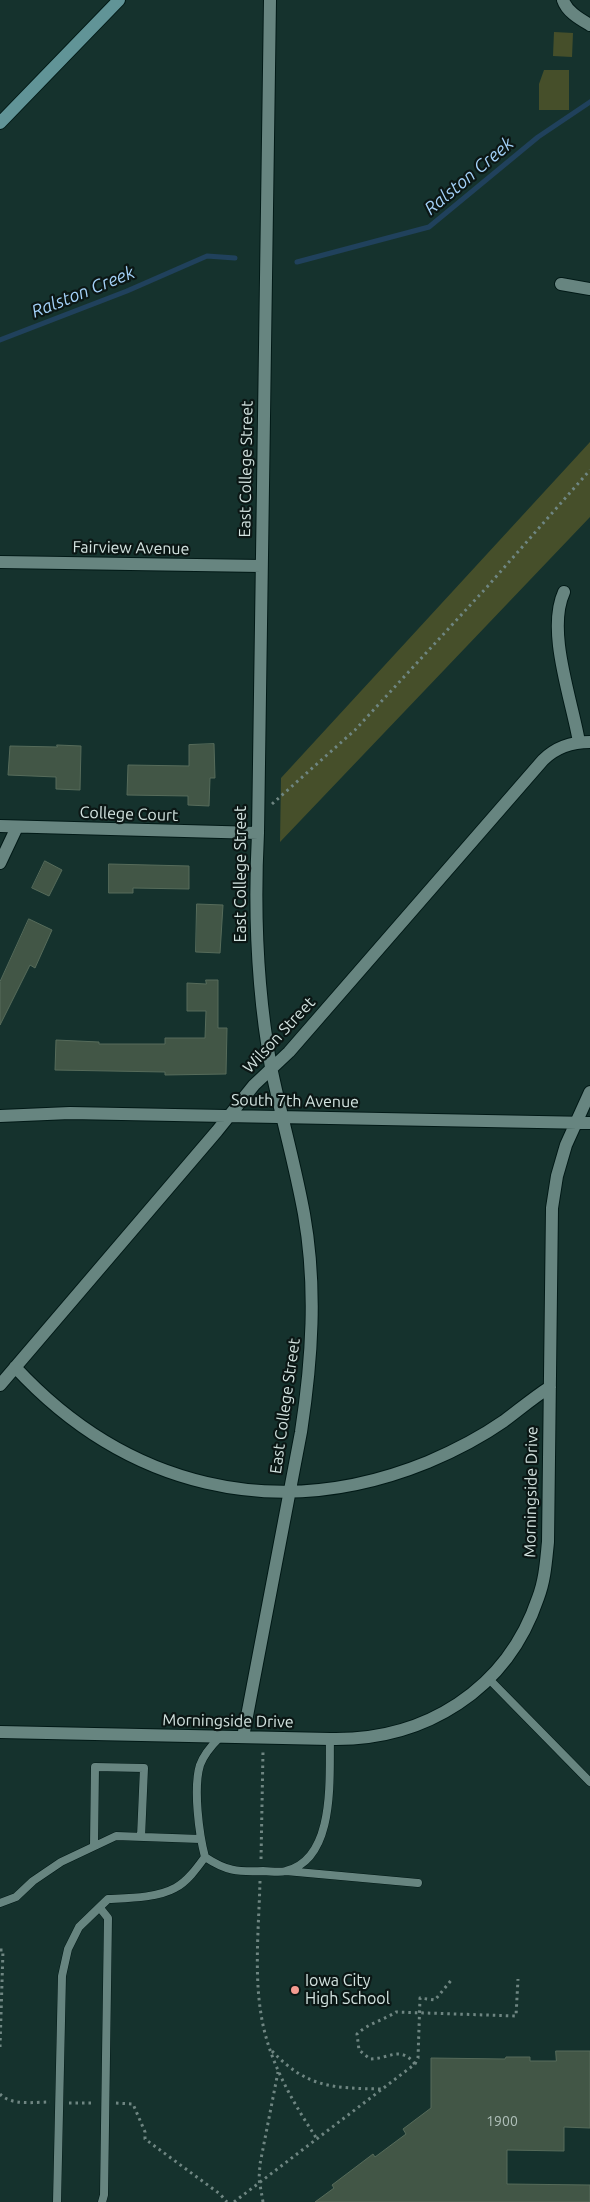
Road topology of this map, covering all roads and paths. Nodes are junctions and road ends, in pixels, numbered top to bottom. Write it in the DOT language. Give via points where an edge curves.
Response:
graph roads {
  1 [pos="119,0"];
  2 [pos="270,0"];
  3 [pos="563,0"];
  4 [pos="590,24"];
  5 [pos="0,123"];
  6 [pos="561,284"];
  7 [pos="590,289"];
  8 [pos="590,470"];
  9 [pos="0,562"];
  10 [pos="261,566"];
  11 [pos="564,592"];
  12 [pos="584,742"];
  13 [pos="257,818"];
  14 [pos="0,826"];
  15 [pos="17,827"];
  16 [pos="258,834"];
  17 [pos="0,863"];
  18 [pos="271,1067"];
  19 [pos="590,1092"];
  20 [pos="0,1116"];
  21 [pos="229,1117"];
  22 [pos="283,1117"];
  23 [pos="584,1123"];
  24 [pos="15,1367"];
  25 [pos="0,1385"];
  26 [pos="550,1387"];
  27 [pos="290,1493"];
  28 [pos="489,1679"];
  29 [pos="0,1732"];
  30 [pos="220,1737"];
  31 [pos="243,1737"];
  32 [pos="264,1738"];
  33 [pos="330,1739"];
  34 [pos="590,1782"];
  35 [pos="141,1836"];
  36 [pos="200,1839"];
  37 [pos="94,1845"];
  38 [pos="205,1857"];
  39 [pos="286,1871"];
  40 [pos="260,1872"];
  41 [pos="418,1883"];
  42 [pos="0,1903"];
  43 [pos="100,1908"];
  44 [pos="0,1950"];
  45 [pos="454,1978"];
  46 [pos="518,1979"];
  47 [pos="419,2012"];
  48 [pos="0,2047"];
  49 [pos="271,2050"];
  50 [pos="414,2064"];
  51 [pos="279,2071"];
  52 [pos="383,2089"];
  53 [pos="0,2094"];
  54 [pos="60,2103"];
  55 [pos="106,2103"];
  56 [pos="317,2139"];
  57 [pos="260,2183"];
  58 [pos="57,2202"];
  59 [pos="102,2202"];
  60 [pos="226,2202"];
  61 [pos="234,2202"];
  62 [pos="263,2202"];
  1 -- 5 [label="street"];
  2 -- 10 [label="street, East College Street"];
  3 -- 4 [label="street" via="579,19"];
  6 -- 7 [label="street"];
  8 -- 13 [label="path" via="355,730"];
  9 -- 10 [label="street, Fairview Avenue"];
  10 -- 13 [label="street, East College Street"];
  11 -- 12 [label="street" via="560,601 558,631 564,671"];
  12 -- 18 [label="street, Wilson Street" via="563,746 543,760 295,1045"];
  13 -- 16 [label="street, East College Street"];
  14 -- 15 [label="street, College Court"];
  15 -- 16 [label="street, College Court"];
  15 -- 17 [label="street"];
  16 -- 18 [label="street, East College Street" via="255,900 258,963"];
  18 -- 21 [label="street, Wilson Street"];
  18 -- 22 [label="street, East College Street"];
  19 -- 23 [label="street, Morningside Drive"];
  20 -- 21 [label="street, South 7th Avenue" via="70,1112"];
  21 -- 22 [label="street, South 7th Avenue"];
  21 -- 24 [label="street, Wilson Street"];
  22 -- 23 [label="street, South 7th Avenue"];
  22 -- 27 [label="street, East College Street" via="304,1215 311,1272 312,1321 308,1382"];
  23 -- 26 [label="street, Morningside Drive" via="566,1145 552,1208"];
  24 -- 25 [label="street, Wilson Street"];
  24 -- 27 [label="street" via="60,1411 123,1453 194,1480 230,1488"];
  26 -- 27 [label="street" via="481,1435 428,1462 346,1486"];
  26 -- 28 [label="street, Morningside Drive" via="545,1572 530,1621 517,1644"];
  27 -- 31 [label="street, East College Street"];
  28 -- 33 [label="street, Morningside Drive" via="451,1709 421,1724 367,1738"];
  28 -- 34 [label="lane"];
  29 -- 30 [label="street, Morningside Drive"];
  30 -- 31 [label="street, Morningside Drive"];
  30 -- 36 [label="lane" via="208,1749 200,1766"];
  31 -- 32 [label="street, Morningside Drive"];
  32 -- 33 [label="street, Morningside Drive"];
  32 -- 40 [label="path"];
  33 -- 39 [label="lane" via="327,1815 318,1842 305,1860"];
  35 -- 36 [label="lane"];
  35 -- 37 [label="lane" via="116,1836"];
  35 -- 37 [label="lane" via="144,1768 95,1767"];
  36 -- 38 [label="lane"];
  37 -- 42 [label="lane" via="61,1862 16,1897"];
  38 -- 40 [label="lane" via="222,1869"];
  38 -- 43 [label="lane" via="175,1888 145,1896 108,1899"];
  39 -- 40 [label="lane"];
  39 -- 41 [label="lane"];
  40 -- 49 [label="path" via="258,1993"];
  43 -- 54 [label="lane" via="79,1927 68,1949 62,1976"];
  43 -- 55 [label="lane" via="108,1918"];
  44 -- 48 [label="path" via="3,1950"];
  45 -- 47 [label="path" via="435,2000 420,1998"];
  46 -- 47 [label="path" via="516,2016"];
  47 -- 50 [label="path" via="418,2058"];
  47 -- 50 [label="path" via="396,2012 364,2027 357,2034 359,2050 370,2059 402,2053 409,2056"];
  49 -- 51 [label="path"];
  49 -- 52 [label="path" via="287,2067 316,2083 336,2088"];
  50 -- 52 [label="path"];
  51 -- 56 [label="path"];
  51 -- 57 [label="path" via="260,2164"];
  52 -- 56 [label="path"];
  53 -- 54 [label="path" via="14,2101"];
  54 -- 55 [label="path"];
  54 -- 58 [label="lane"];
  55 -- 59 [label="lane"];
  55 -- 60 [label="path" via="133,2104 145,2139 220,2194"];
  56 -- 57 [label="path"];
  57 -- 61 [label="path"];
  57 -- 62 [label="path"];
}
